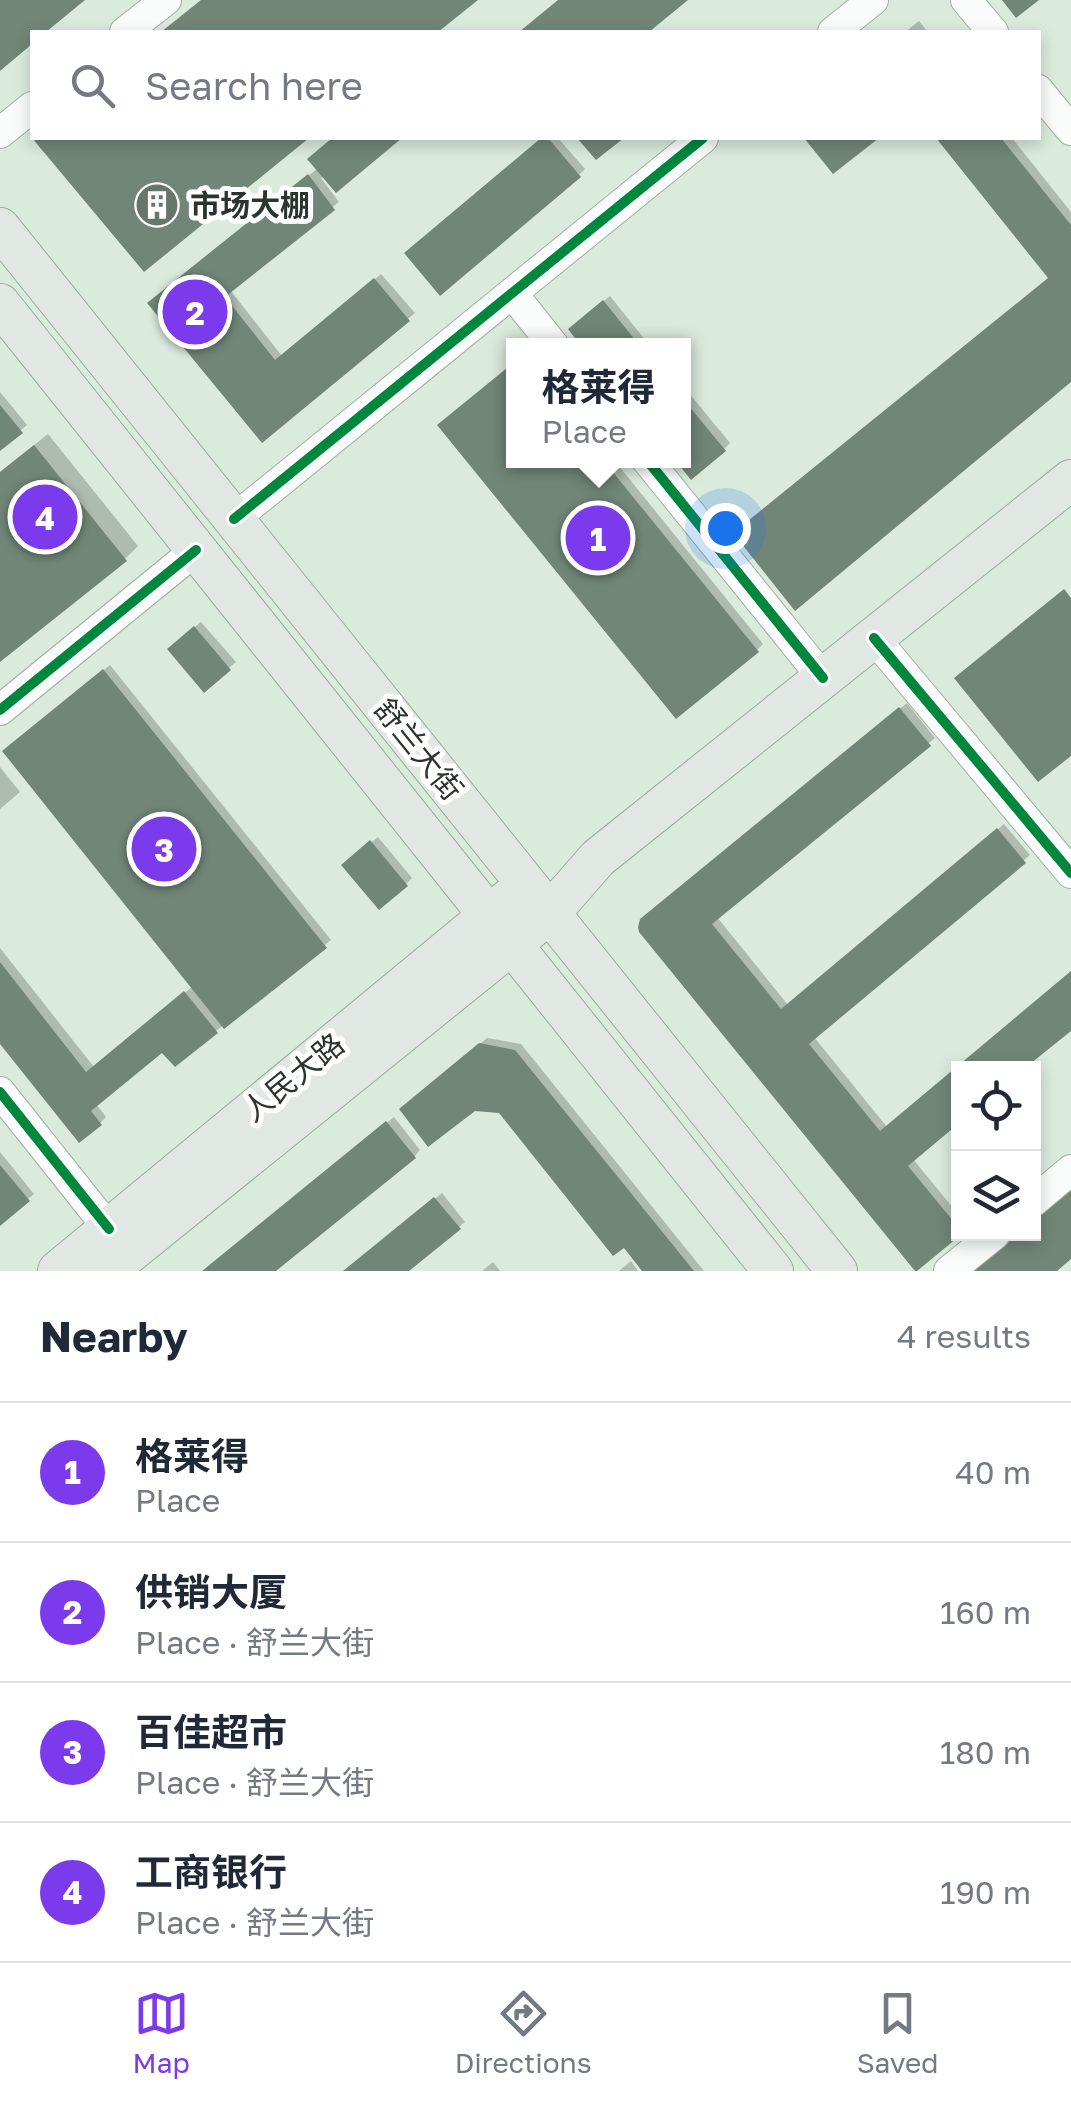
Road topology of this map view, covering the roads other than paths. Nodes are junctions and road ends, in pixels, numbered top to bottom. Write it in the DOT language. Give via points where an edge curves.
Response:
graph roads {
  1 [pos="166,0"];
  2 [pos="873,0"];
  3 [pos="966,0"];
  4 [pos="128,30"];
  5 [pos="836,30"];
  6 [pos="990,30"];
  7 [pos="1041,94"];
  8 [pos="30,109"];
  9 [pos="1071,130"];
  10 [pos="0,133"];
  11 [pos="702,140"];
  12 [pos="0,228"];
  13 [pos="512,293"];
  14 [pos="0,304"];
  15 [pos="548,338"];
  16 [pos="653,468"];
  17 [pos="1071,480"];
  18 [pos="234,520"];
  19 [pos="196,550"];
  20 [pos="874,638"];
  21 [pos="823,678"];
  22 [pos="0,710"];
  23 [pos="1071,874"];
  24 [pos="539,899"];
  25 [pos="500,931"];
  26 [pos="0,1092"];
  27 [pos="1071,1170"];
  28 [pos="1041,1195"];
  29 [pos="986,1241"];
  30 [pos="122,1256"];
  31 [pos="58,1271"];
  32 [pos="773,1271"];
  33 [pos="837,1271"];
  34 [pos="950,1271"];
  1 -- 4 [label="street"];
  2 -- 5 [label="street"];
  3 -- 6 [label="street"];
  7 -- 9 [label="street"];
  8 -- 10 [label="street"];
  11 -- 13 [label="street"];
  12 -- 18 [label="main road, 舒兰大街"];
  13 -- 15 [label="street"];
  13 -- 18 [label="street"];
  14 -- 19 [label="main road, 舒兰大街"];
  16 -- 21 [label="street"];
  17 -- 20 [label="main road, 人民大路"];
  18 -- 24 [label="main road, 舒兰大街"];
  19 -- 22 [label="street"];
  19 -- 25 [label="main road, 舒兰大街"];
  20 -- 21 [label="main road, 人民大路"];
  20 -- 23 [label="street"];
  21 -- 24 [label="main road, 人民大路"];
  24 -- 25 [label="main road, 人民大路"];
  24 -- 33 [label="main road, 舒兰大街"];
  25 -- 30 [label="main road, 人民大路"];
  25 -- 32 [label="main road, 舒兰大街"];
  26 -- 30 [label="street"];
  27 -- 28 [label="street"];
  29 -- 34 [label="street"];
  30 -- 31 [label="main road, 人民大路"];
}
